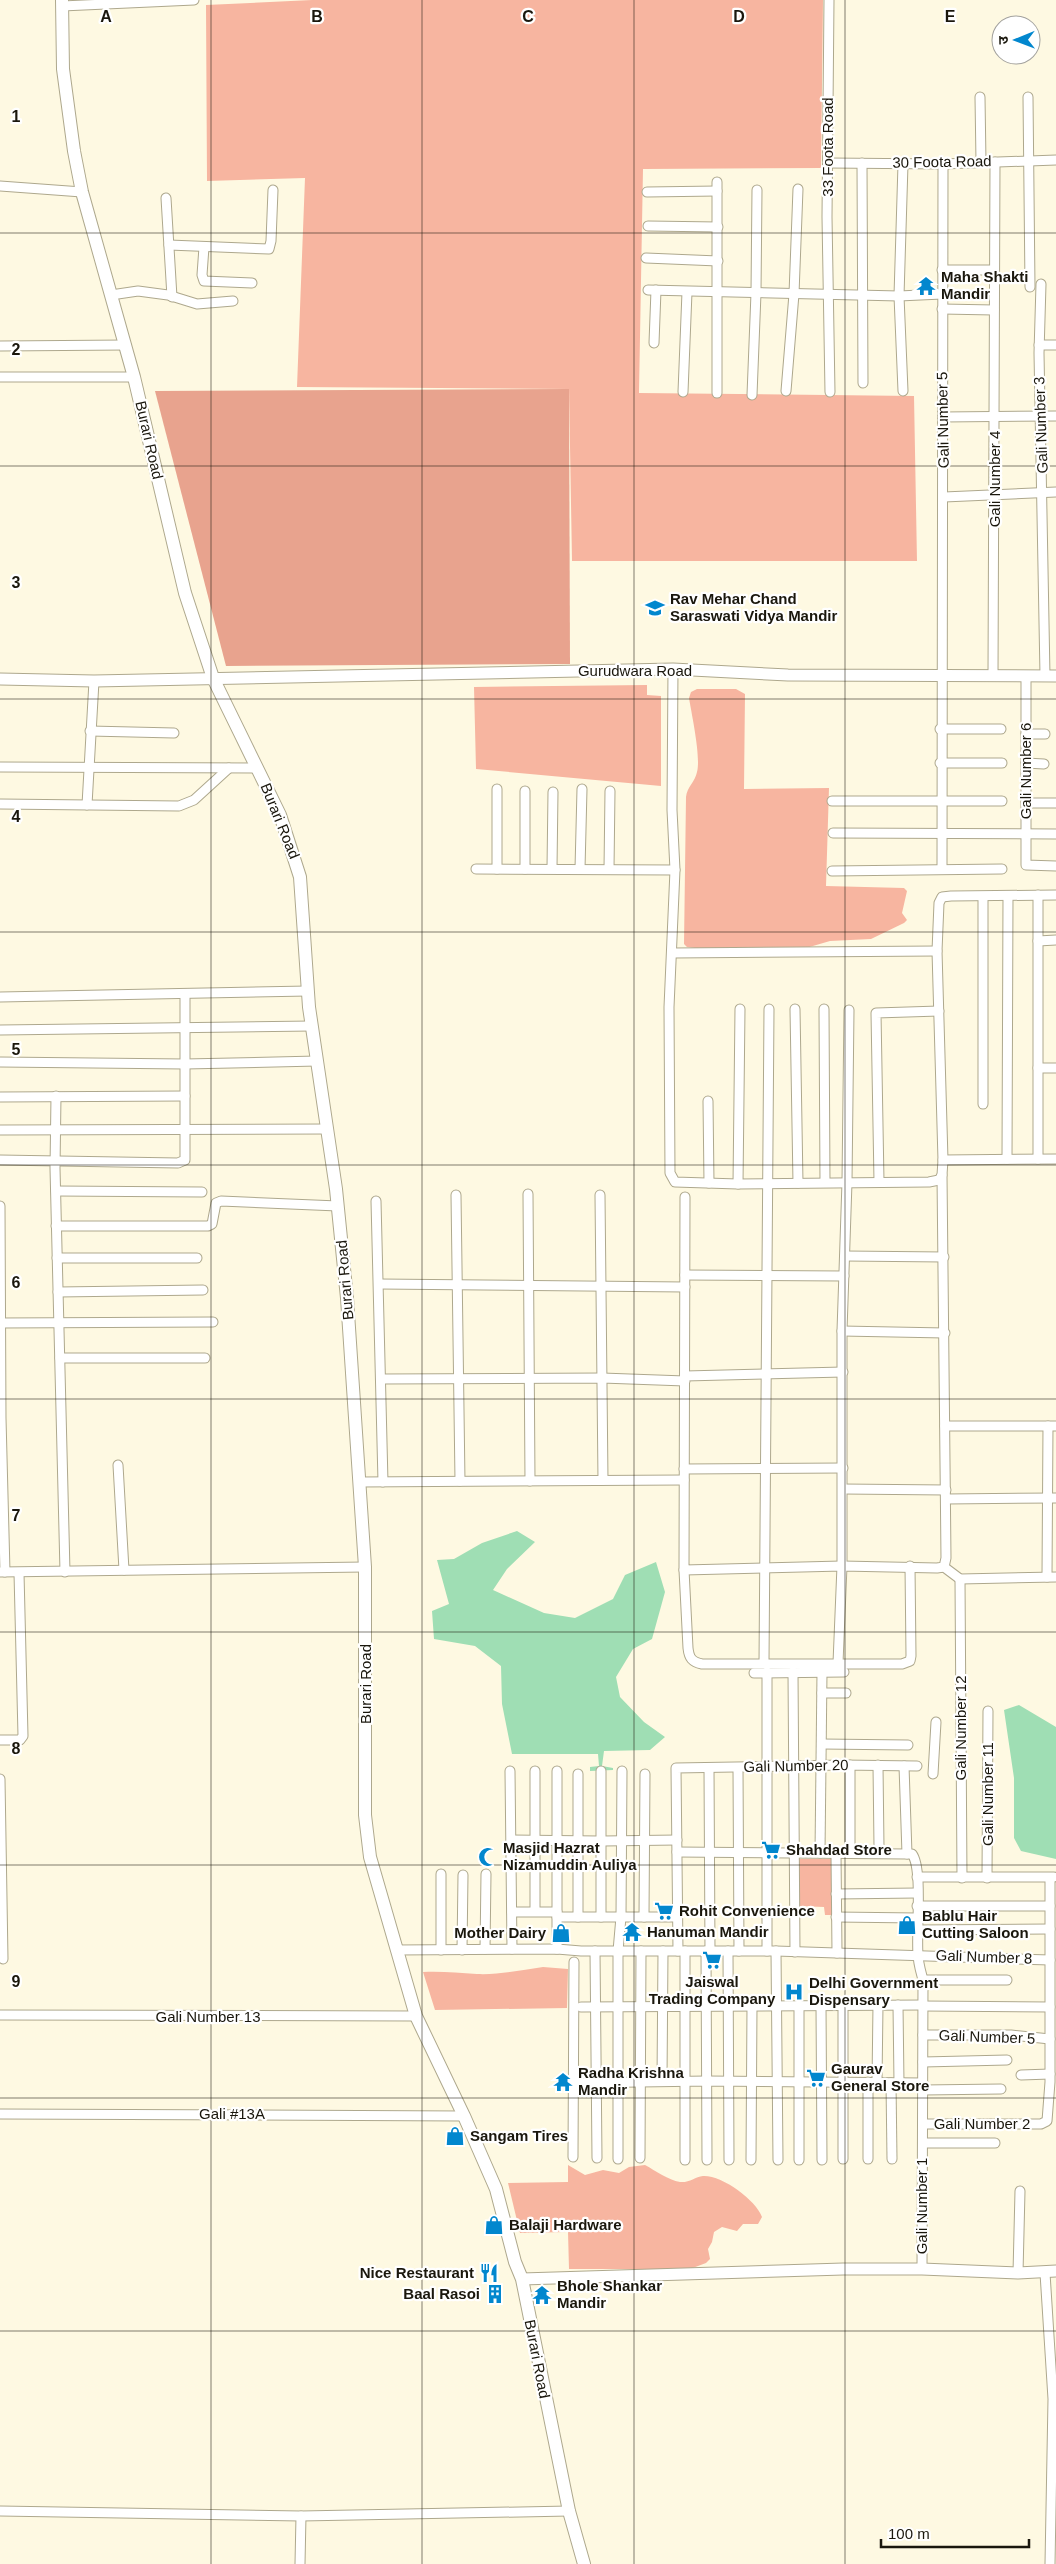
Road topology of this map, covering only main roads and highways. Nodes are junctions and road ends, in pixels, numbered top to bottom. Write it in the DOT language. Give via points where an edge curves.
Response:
graph roads {
  1 [pos="62,3"];
  2 [pos="584,2564"];
  1 -- 2 [label="main road, Burari Road" via="62,69 66,108 82,192 126,345 185,593 213,678 280,815 298,866 312,1026 338,1206 360,1482 365,1567 366,1833 374,1874 416,2016 496,2189 522,2279 569,2511"];
}
